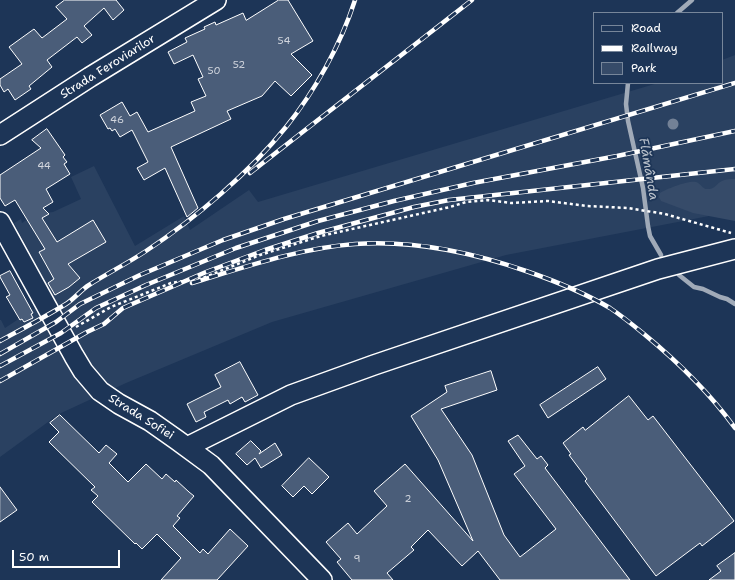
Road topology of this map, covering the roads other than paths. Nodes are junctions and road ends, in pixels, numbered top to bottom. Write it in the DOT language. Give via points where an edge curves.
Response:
graph roads {
  1 [pos="216,0"];
  2 [pos="0,135"];
  3 [pos="0,222"];
  4 [pos="735,249"];
  5 [pos="187,447"];
  6 [pos="322,580"];
  1 -- 2 [label="street, Strada Feroviarilor"];
  3 -- 5 [label="street, Strada Sofiei" via="91,382 109,398 150,421"];
  4 -- 5 [label="street" via="658,269 374,365 291,395"];
  5 -- 6 [label="street, Strada Sofiei" via="211,465"];
}
